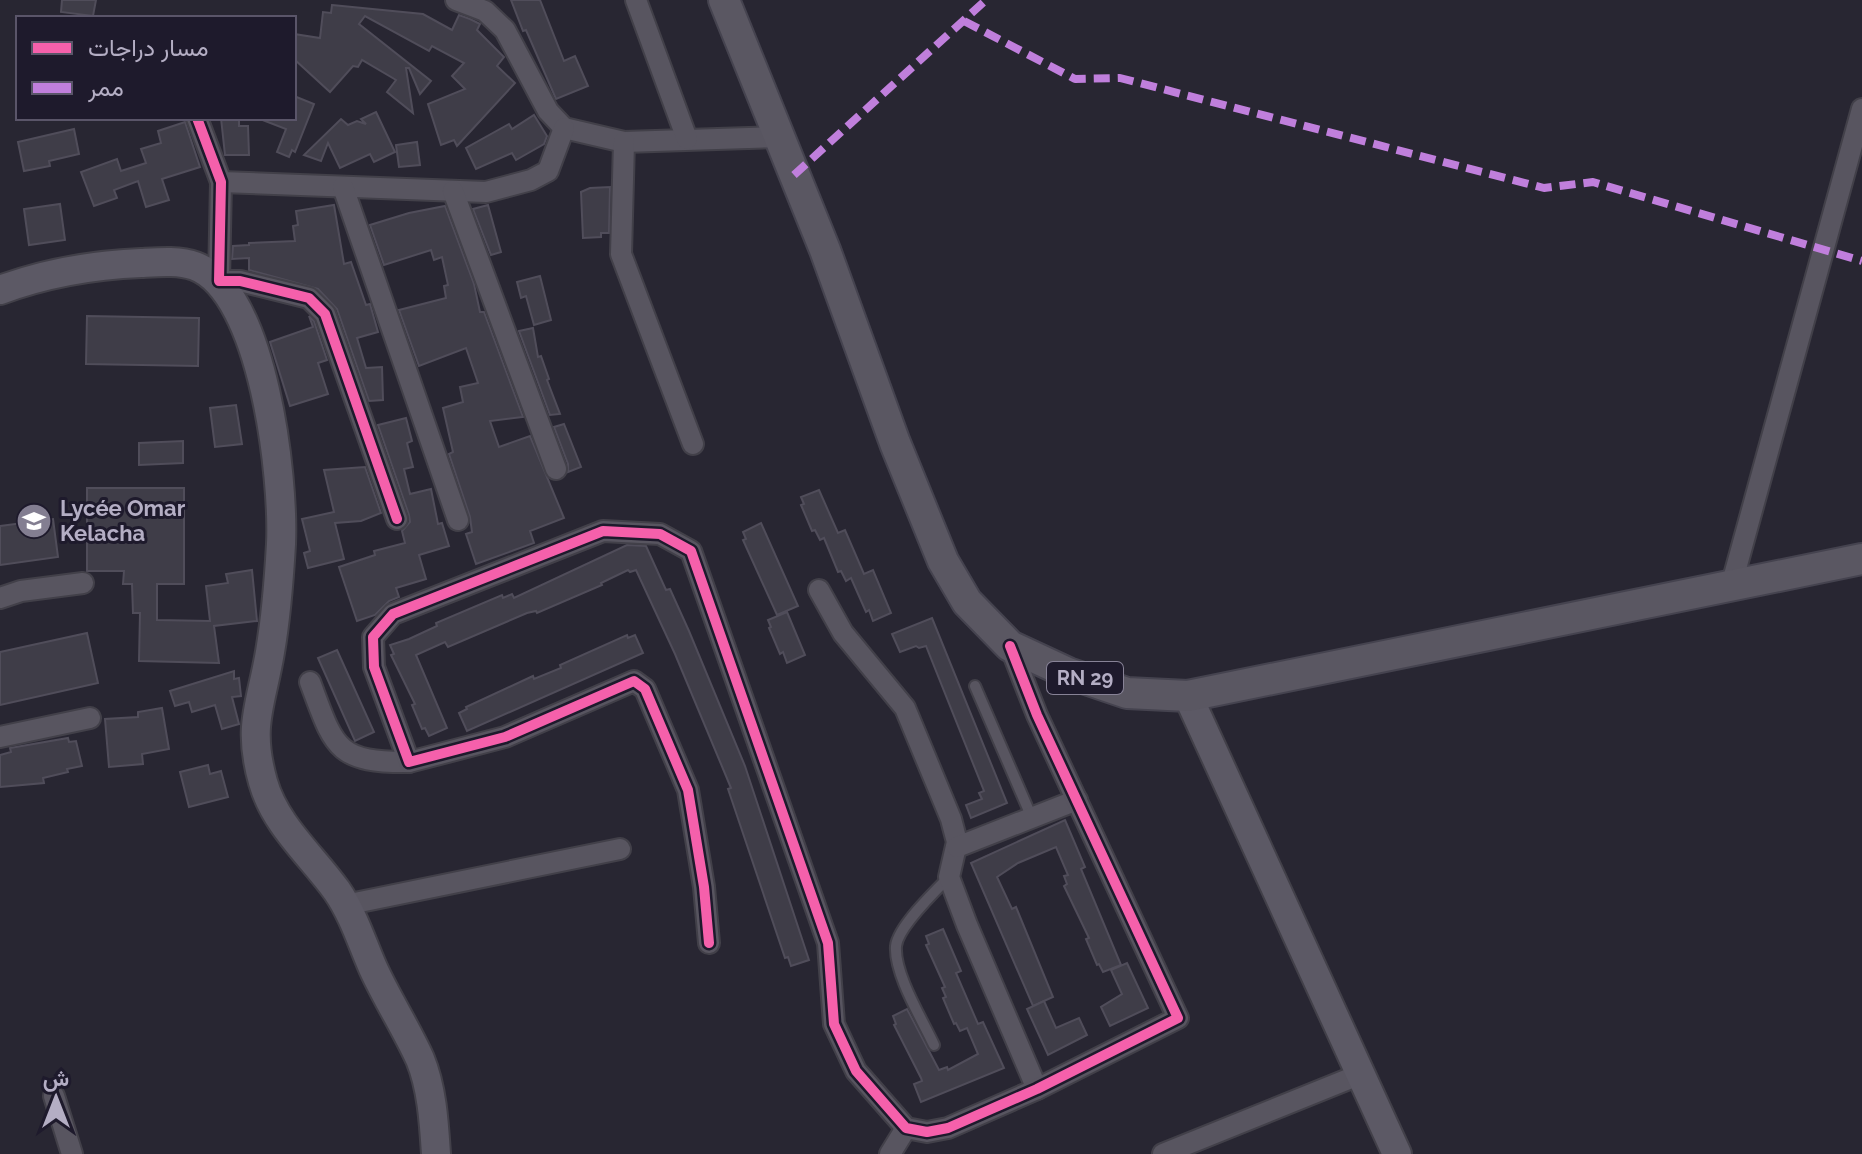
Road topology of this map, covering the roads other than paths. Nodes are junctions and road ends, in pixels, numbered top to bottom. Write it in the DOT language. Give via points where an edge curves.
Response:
graph roads {
  1 [pos="456,0"];
  2 [pos="636,0"];
  3 [pos="724,0"];
  4 [pos="1862,109"];
  5 [pos="198,120"];
  6 [pos="564,128"];
  7 [pos="779,137"];
  8 [pos="687,139"];
  9 [pos="624,142"];
  10 [pos="221,182"];
  11 [pos="343,187"];
  12 [pos="453,191"];
  13 [pos="219,281"];
  14 [pos="0,290"];
  15 [pos="693,444"];
  16 [pos="556,469"];
  17 [pos="397,519"];
  18 [pos="458,520"];
  19 [pos="1862,559"];
  20 [pos="83,583"];
  21 [pos="1732,583"];
  22 [pos="819,590"];
  23 [pos="0,598"];
  24 [pos="1010,646"];
  25 [pos="310,682"];
  26 [pos="975,686"];
  27 [pos="1188,696"];
  28 [pos="90,718"];
  29 [pos="0,737"];
  30 [pos="409,762"];
  31 [pos="1077,800"];
  32 [pos="1032,818"];
  33 [pos="957,847"];
  34 [pos="620,849"];
  35 [pos="949,877"];
  36 [pos="345,905"];
  37 [pos="709,943"];
  38 [pos="934,1045"];
  39 [pos="1361,1074"];
  40 [pos="1037,1089"];
  41 [pos="54,1096"];
  42 [pos="906,1128"];
  43 [pos="72,1154"];
  44 [pos="436,1154"];
  45 [pos="890,1154"];
  46 [pos="1163,1154"];
  47 [pos="1397,1154"];
  1 -- 6 [label="street" via="485,11 505,30 548,111"];
  2 -- 8 [label="street"];
  3 -- 7 [label="main road, RN 29"];
  4 -- 21 [label="street"];
  5 -- 10 [label="street"];
  6 -- 9 [label="street"];
  6 -- 12 [label="street" via="548,171 486,192"];
  7 -- 8 [label="street"];
  7 -- 24 [label="main road, RN 29" via="943,561 967,602"];
  8 -- 9 [label="street"];
  9 -- 15 [label="street" via="621,254"];
  10 -- 11 [label="street"];
  10 -- 13 [label="street"];
  11 -- 12 [label="street"];
  11 -- 18 [label="street"];
  12 -- 16 [label="street"];
  13 -- 14 [label="main road" via="195,266 163,262 95,265"];
  13 -- 17 [label="street" via="309,298 325,314"];
  13 -- 36 [label="main road" via="255,351 275,439 281,541 271,651 254,720 255,748 281,822"];
  19 -- 21 [label="main road, RN 29"];
  20 -- 23 [label="street"];
  21 -- 27 [label="main road, RN 29"];
  22 -- 33 [label="street" via="843,633 905,708 951,819"];
  24 -- 27 [label="main road, RN 29" via="1127,693"];
  24 -- 31 [label="street"];
  25 -- 30 [label="street" via="331,737 353,757"];
  26 -- 32 [label="lane"];
  27 -- 39 [label="main road"];
  28 -- 29 [label="street"];
  30 -- 37 [label="street" via="505,737 634,681 645,689 688,790"];
  30 -- 42 [label="street" via="374,667 373,637 393,614 603,531 660,534 691,551 828,943 834,1024 856,1071"];
  31 -- 32 [label="street"];
  31 -- 40 [label="street" via="1178,1018"];
  32 -- 33 [label="street"];
  33 -- 35 [label="street"];
  34 -- 36 [label="street"];
  35 -- 38 [label="lane" via="913,915 896,944 901,972"];
  35 -- 40 [label="street"];
  36 -- 44 [label="main road" via="421,1061"];
  39 -- 46 [label="street"];
  39 -- 47 [label="main road"];
  40 -- 42 [label="street" via="948,1128"];
  41 -- 43 [label="street"];
  42 -- 45 [label="street"];
}
